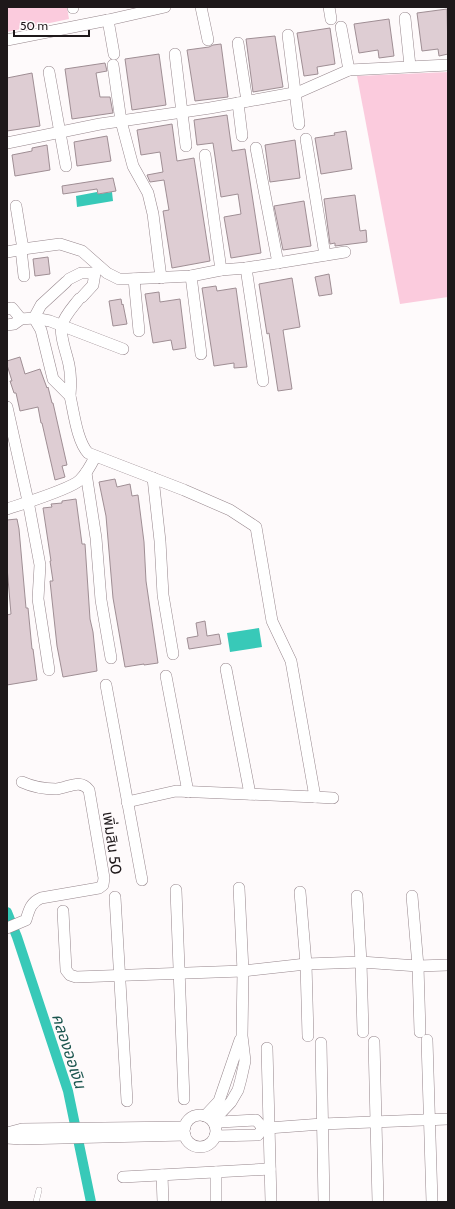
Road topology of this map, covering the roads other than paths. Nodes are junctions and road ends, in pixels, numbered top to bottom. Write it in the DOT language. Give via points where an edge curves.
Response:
graph roads {
  1 [pos="165,7"];
  2 [pos="201,7"];
  3 [pos="329,7"];
  4 [pos="405,18"];
  5 [pos="331,19"];
  6 [pos="108,20"];
  7 [pos="340,27"];
  8 [pos="288,35"];
  9 [pos="7,40"];
  10 [pos="208,40"];
  11 [pos="238,43"];
  12 [pos="175,54"];
  13 [pos="448,65"];
  14 [pos="410,66"];
  15 [pos="349,70"];
  16 [pos="48,72"];
  17 [pos="295,93"];
  18 [pos="242,102"];
  19 [pos="182,112"];
  20 [pos="121,121"];
  21 [pos="299,124"];
  22 [pos="61,131"];
  23 [pos="242,136"];
  24 [pos="306,138"];
  25 [pos="7,142"];
  26 [pos="186,146"];
  27 [pos="256,148"];
  28 [pos="205,156"];
  29 [pos="66,166"];
  30 [pos="16,206"];
  31 [pos="22,249"];
  32 [pos="7,252"];
  33 [pos="345,252"];
  34 [pos="325,255"];
  35 [pos="278,263"];
  36 [pos="246,268"];
  37 [pos="97,269"];
  38 [pos="221,270"];
  39 [pos="24,276"];
  40 [pos="191,276"];
  41 [pos="161,278"];
  42 [pos="134,279"];
  43 [pos="7,309"];
  44 [pos="34,318"];
  45 [pos="21,319"];
  46 [pos="7,325"];
  47 [pos="62,326"];
  48 [pos="139,331"];
  49 [pos="123,349"];
  50 [pos="201,354"];
  51 [pos="263,381"];
  52 [pos="70,396"];
  53 [pos="7,407"];
  54 [pos="95,457"];
  55 [pos="86,473"];
  56 [pos="153,478"];
  57 [pos="28,501"];
  58 [pos="7,509"];
  59 [pos="173,654"];
  60 [pos="111,658"];
  61 [pos="226,669"];
  62 [pos="49,670"];
  63 [pos="166,676"];
  64 [pos="106,685"];
  65 [pos="22,782"];
  66 [pos="188,792"];
  67 [pos="250,794"];
  68 [pos="315,796"];
  69 [pos="333,798"];
  70 [pos="127,802"];
  71 [pos="142,880"];
  72 [pos="239,888"];
  73 [pos="176,890"];
  74 [pos="300,892"];
  75 [pos="357,896"];
  76 [pos="412,896"];
  77 [pos="115,897"];
  78 [pos="63,911"];
  79 [pos="7,928"];
  80 [pos="361,962"];
  81 [pos="306,964"];
  82 [pos="448,965"];
  83 [pos="418,966"];
  84 [pos="242,971"];
  85 [pos="180,973"];
  86 [pos="120,975"];
  87 [pos="363,1032"];
  88 [pos="308,1036"];
  89 [pos="374,1042"];
  90 [pos="320,1043"];
  91 [pos="267,1048"];
  92 [pos="184,1099"];
  93 [pos="127,1101"];
  94 [pos="448,1119"];
  95 [pos="429,1120"];
  96 [pos="375,1122"];
  97 [pos="322,1124"];
  98 [pos="212,1125"];
  99 [pos="266,1128"];
  100 [pos="185,1131"];
  101 [pos="7,1133"];
  102 [pos="21,1134"];
  103 [pos="7,1138"];
  104 [pos="270,1169"];
  105 [pos="216,1172"];
  106 [pos="162,1175"];
  107 [pos="123,1177"];
  108 [pos="39,1190"];
  109 [pos="36,1202"];
  110 [pos="163,1202"];
  111 [pos="216,1202"];
  112 [pos="271,1202"];
  113 [pos="324,1202"];
  114 [pos="378,1202"];
  115 [pos="432,1202"];
  1 -- 6 [label="street"];
  2 -- 10 [label="street"];
  3 -- 5 [label="street"];
  4 -- 14 [label="street"];
  6 -- 9 [label="street"];
  6 -- 20 [label="street"];
  7 -- 15 [label="street"];
  8 -- 17 [label="street"];
  11 -- 18 [label="street"];
  12 -- 19 [label="street"];
  13 -- 14 [label="street"];
  14 -- 15 [label="street"];
  15 -- 17 [label="street"];
  16 -- 22 [label="street"];
  17 -- 18 [label="street"];
  17 -- 21 [label="street"];
  18 -- 19 [label="street"];
  18 -- 23 [label="street"];
  19 -- 20 [label="street"];
  19 -- 26 [label="street"];
  20 -- 22 [label="street"];
  20 -- 41 [label="street" via="133,166 148,193"];
  22 -- 25 [label="street"];
  22 -- 29 [label="street"];
  24 -- 34 [label="street"];
  27 -- 35 [label="street"];
  28 -- 38 [label="street"];
  30 -- 31 [label="street"];
  31 -- 32 [label="street"];
  31 -- 37 [label="street" via="60,244 82,251"];
  31 -- 39 [label="street"];
  33 -- 34 [label="street"];
  34 -- 35 [label="street"];
  35 -- 36 [label="street"];
  36 -- 38 [label="street"];
  36 -- 51 [label="street"];
  37 -- 42 [label="street" via="119,279"];
  37 -- 44 [label="street" via="81,273 68,281 41,305"];
  37 -- 47 [label="street" via="93,285 68,314"];
  38 -- 40 [label="street"];
  40 -- 41 [label="street"];
  40 -- 50 [label="street"];
  41 -- 42 [label="street"];
  42 -- 48 [label="street"];
  43 -- 45 [label="street" via="12,308"];
  44 -- 45 [label="street"];
  44 -- 47 [label="street"];
  44 -- 52 [label="street" via="40,330 53,379"];
  45 -- 46 [label="street"];
  47 -- 49 [label="street"];
  47 -- 52 [label="street" via="71,380"];
  52 -- 54 [label="street" via="83,448"];
  53 -- 57 [label="street"];
  54 -- 55 [label="street"];
  54 -- 56 [label="street"];
  55 -- 57 [label="street" via="79,482"];
  55 -- 60 [label="street" via="96,538 101,600"];
  56 -- 59 [label="street" via="163,595"];
  56 -- 68 [label="street" via="230,510 256,527 272,621 291,661"];
  57 -- 58 [label="street"];
  57 -- 62 [label="street" via="40,565 38,599"];
  61 -- 67 [label="street"];
  63 -- 66 [label="street"];
  64 -- 70 [label="street"];
  65 -- 79 [label="street, เพิ่มสิน 50" via="33,787 57,789 72,784 86,786 89,790 104,878 103,885 99,888 35,901 26,920"];
  66 -- 67 [label="street"];
  66 -- 70 [label="street" via="176,791"];
  67 -- 68 [label="street"];
  68 -- 69 [label="street"];
  70 -- 71 [label="street"];
  72 -- 84 [label="street"];
  73 -- 85 [label="street"];
  74 -- 81 [label="street"];
  75 -- 80 [label="street"];
  76 -- 83 [label="street"];
  77 -- 86 [label="street"];
  78 -- 86 [label="street" via="66,970 70,975"];
  80 -- 81 [label="street"];
  80 -- 83 [label="street"];
  80 -- 87 [label="street"];
  81 -- 84 [label="street"];
  81 -- 88 [label="street"];
  82 -- 83 [label="street"];
  83 -- 95 [label="street"];
  84 -- 85 [label="street"];
  84 -- 98 [label="street" via="242,1036 245,1061 240,1084 231,1102"];
  85 -- 86 [label="street"];
  85 -- 92 [label="street"];
  86 -- 93 [label="street"];
  89 -- 96 [label="street"];
  90 -- 97 [label="street"];
  91 -- 99 [label="street"];
  94 -- 95 [label="street"];
  95 -- 96 [label="street"];
  95 -- 115 [label="street"];
  96 -- 97 [label="street"];
  96 -- 114 [label="street"];
  97 -- 99 [label="street"];
  97 -- 113 [label="street"];
  98 -- 99 [label="street" via="220,1122 256,1120"];
  98 -- 100 [label="street" via="195,1116"];
  98 -- 100 [label="street" via="210,1143 200,1147 190,1143"];
  99 -- 104 [label="street"];
  100 -- 102 [label="street"];
  101 -- 102 [label="street"];
  102 -- 103 [label="street"];
  104 -- 105 [label="street"];
  104 -- 112 [label="street"];
  105 -- 106 [label="street"];
  105 -- 111 [label="street"];
  106 -- 107 [label="street"];
  106 -- 110 [label="street"];
  108 -- 109 [label="lane"];
}
